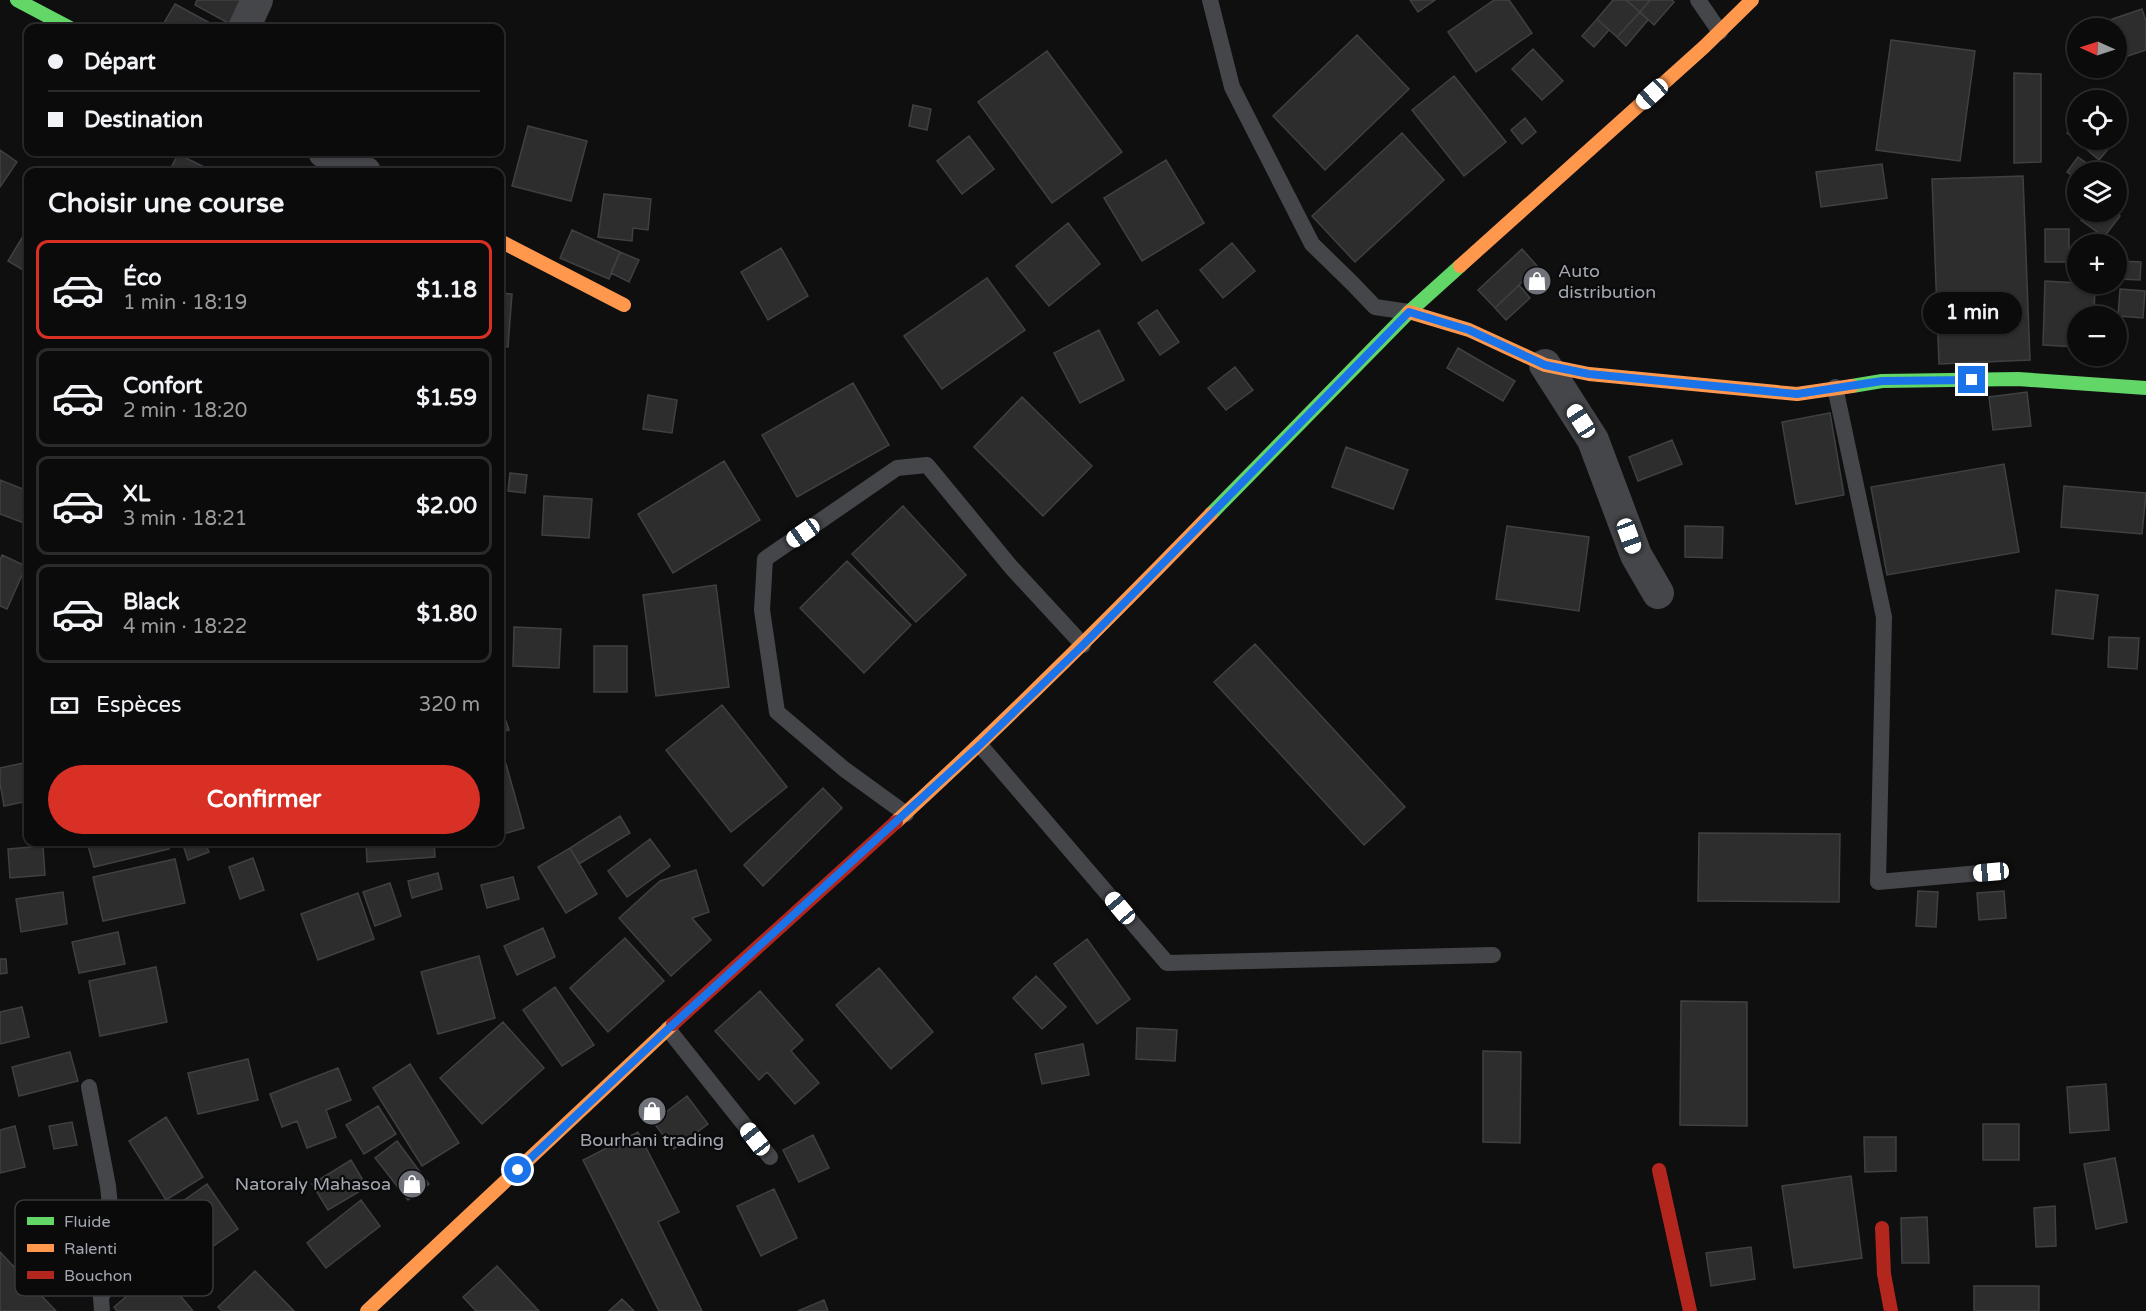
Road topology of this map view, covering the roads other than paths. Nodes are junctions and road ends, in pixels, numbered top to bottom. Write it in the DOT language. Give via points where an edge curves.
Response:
graph roads {
  1 [pos="17,0"];
  2 [pos="257,0"];
  3 [pos="1210,0"];
  4 [pos="1698,0"];
  5 [pos="1752,0"];
  6 [pos="62,24"];
  7 [pos="246,24"];
  8 [pos="1720,32"];
  9 [pos="332,156"];
  10 [pos="357,168"];
  11 [pos="504,243"];
  12 [pos="624,305"];
  13 [pos="1409,312"];
  14 [pos="1545,365"];
  15 [pos="1835,387"];
  16 [pos="2146,388"];
  17 [pos="1658,593"];
  18 [pos="1083,645"];
  19 [pos="980,745"];
  20 [pos="906,814"];
  21 [pos="1991,872"];
  22 [pos="1493,955"];
  23 [pos="668,1029"];
  24 [pos="89,1087"];
  25 [pos="770,1157"];
  26 [pos="1659,1170"];
  27 [pos="109,1200"];
  28 [pos="1882,1228"];
  29 [pos="102,1296"];
  30 [pos="102,1311"];
  31 [pos="368,1311"];
  32 [pos="1690,1311"];
  33 [pos="1891,1311"];
  1 -- 6 [label="main road"];
  2 -- 7 [label="street"];
  3 -- 13 [label="lane" via="1232,87 1312,244 1375,307"];
  4 -- 8 [label="lane"];
  5 -- 8 [label="main road"];
  8 -- 13 [label="main road"];
  9 -- 10 [label="street"];
  11 -- 12 [label="main road"];
  13 -- 14 [label="main road" via="1469,330"];
  13 -- 18 [label="main road"];
  14 -- 15 [label="main road" via="1589,374 1797,394"];
  14 -- 17 [label="street" via="1593,440 1636,555"];
  15 -- 16 [label="main road" via="1882,381 2018,379"];
  15 -- 21 [label="lane" via="1884,617 1878,882"];
  18 -- 19 [label="main road"];
  18 -- 20 [label="lane" via="1011,567 927,465 897,468 765,560 762,610 777,712 844,770"];
  19 -- 20 [label="main road"];
  19 -- 22 [label="lane" via="1167,963"];
  20 -- 23 [label="main road"];
  23 -- 25 [label="lane"];
  23 -- 31 [label="main road"];
  24 -- 27 [label="lane"];
  26 -- 32 [label="main road"];
  28 -- 33 [label="main road"];
  29 -- 30 [label="lane"];
}
